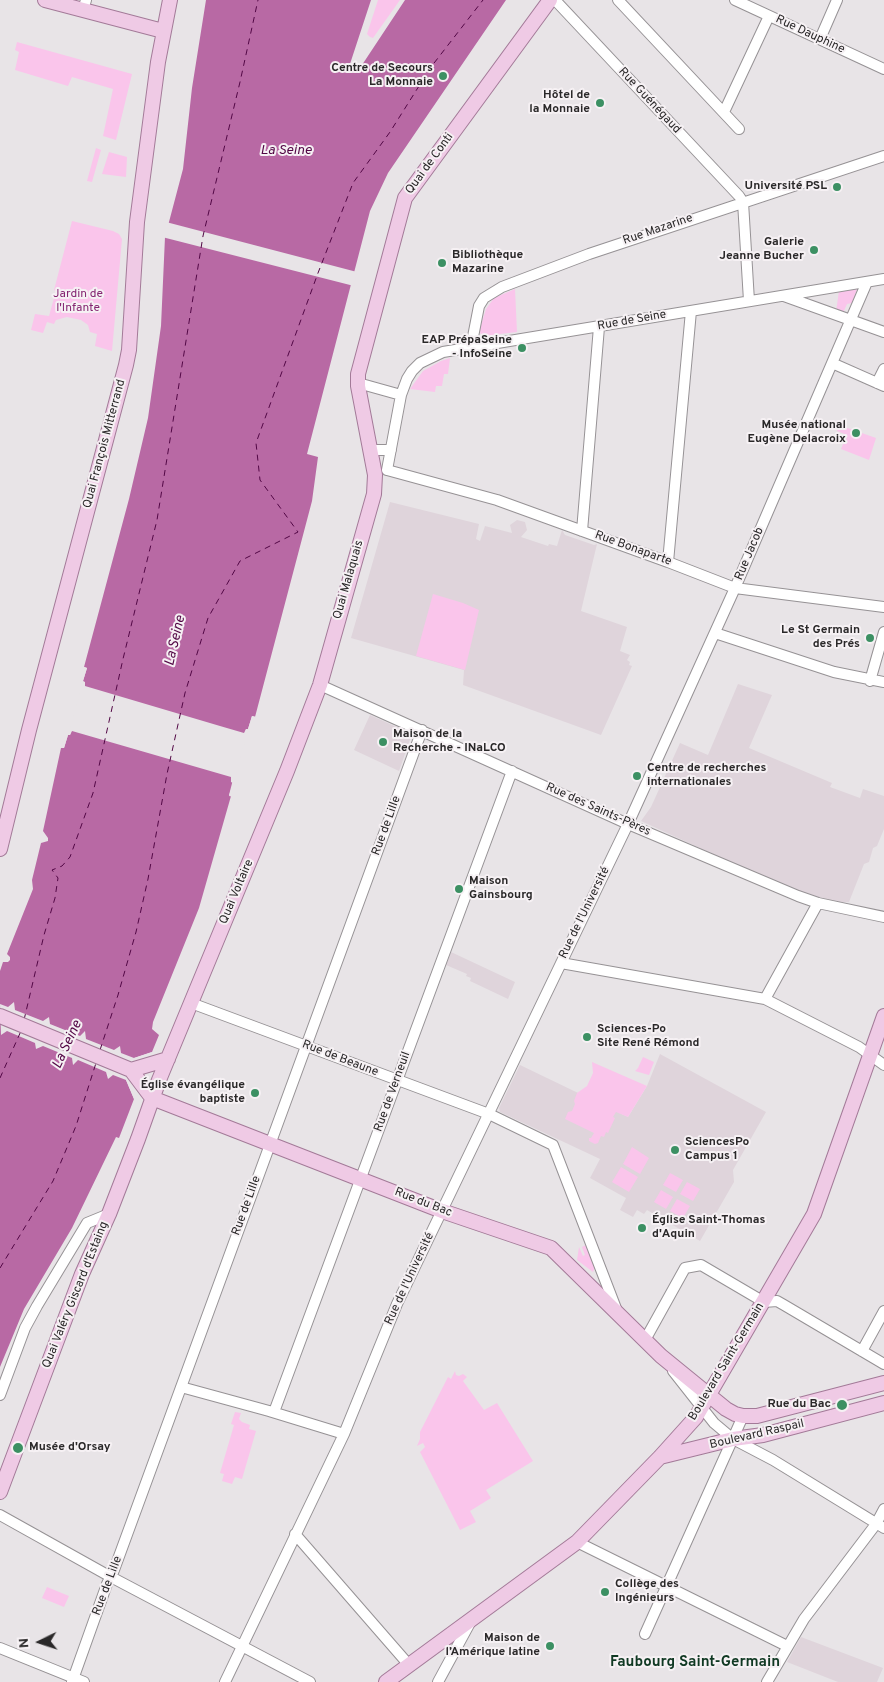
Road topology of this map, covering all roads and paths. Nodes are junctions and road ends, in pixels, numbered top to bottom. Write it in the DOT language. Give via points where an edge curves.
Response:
graph roads {
  1 [pos="46,0"];
  2 [pos="170,0"];
  3 [pos="550,0"];
  4 [pos="555,0"];
  5 [pos="618,0"];
  6 [pos="735,0"];
  7 [pos="837,0"];
  8 [pos="85,5"];
  9 [pos="770,16"];
  10 [pos="163,32"];
  11 [pos="820,39"];
  12 [pos="884,69"];
  13 [pos="724,112"];
  14 [pos="740,130"];
  15 [pos="884,156"];
  16 [pos="743,202"];
  17 [pos="884,279"];
  18 [pos="866,282"];
  19 [pos="781,296"];
  20 [pos="749,301"];
  21 [pos="691,311"];
  22 [pos="850,320"];
  23 [pos="599,327"];
  24 [pos="884,332"];
  25 [pos="471,347"];
  26 [pos="832,363"];
  27 [pos="884,369"];
  28 [pos="358,383"];
  29 [pos="881,384"];
  30 [pos="402,395"];
  31 [pos="370,450"];
  32 [pos="391,450"];
  33 [pos="381,473"];
  34 [pos="582,531"];
  35 [pos="668,562"];
  36 [pos="735,588"];
  37 [pos="884,607"];
  38 [pos="884,632"];
  39 [pos="715,633"];
  40 [pos="870,681"];
  41 [pos="884,682"];
  42 [pos="320,685"];
  43 [pos="422,730"];
  44 [pos="512,772"];
  45 [pos="628,824"];
  46 [pos="0,849"];
  47 [pos="818,903"];
  48 [pos="884,917"];
  49 [pos="561,963"];
  50 [pos="765,999"];
  51 [pos="190,1003"];
  52 [pos="0,1016"];
  53 [pos="884,1016"];
  54 [pos="306,1046"];
  55 [pos="870,1054"];
  56 [pos="168,1059"];
  57 [pos="884,1065"];
  58 [pos="132,1070"];
  59 [pos="397,1080"];
  60 [pos="152,1098"];
  61 [pos="489,1114"];
  62 [pos="270,1144"];
  63 [pos="361,1180"];
  64 [pos="442,1211"];
  65 [pos="109,1214"];
  66 [pos="764,1302"];
  67 [pos="617,1312"];
  68 [pos="884,1312"];
  69 [pos="645,1340"];
  70 [pos="862,1351"];
  71 [pos="661,1356"];
  72 [pos="884,1364"];
  73 [pos="884,1383"];
  74 [pos="181,1386"];
  75 [pos="0,1395"];
  76 [pos="709,1395"];
  77 [pos="884,1403"];
  78 [pos="702,1407"];
  79 [pos="274,1412"];
  80 [pos="743,1416"];
  81 [pos="344,1434"];
  82 [pos="733,1439"];
  83 [pos="660,1458"];
  84 [pos="0,1492"];
  85 [pos="884,1509"];
  86 [pos="0,1514"];
  87 [pos="880,1526"];
  88 [pos="296,1534"];
  89 [pos="577,1542"];
  90 [pos="111,1577"];
  91 [pos="667,1586"];
  92 [pos="472,1620"];
  93 [pos="645,1634"];
  94 [pos="242,1646"];
  95 [pos="787,1646"];
  96 [pos="0,1648"];
  97 [pos="409,1665"];
  98 [pos="72,1680"];
  99 [pos="84,1682"];
  100 [pos="225,1682"];
  101 [pos="310,1682"];
  102 [pos="386,1682"];
  103 [pos="438,1682"];
  104 [pos="767,1682"];
  1 -- 8 [label="main road"];
  2 -- 10 [label="main road, Quai François Mitterrand"];
  3 -- 28 [label="main road, Quai de Conti" via="405,198"];
  4 -- 16 [label="street, Rue Guénégaud"];
  5 -- 13 [label="street"];
  6 -- 9 [label="street, Rue Dauphine"];
  7 -- 11 [label="street"];
  8 -- 10 [label="main road"];
  9 -- 11 [label="street, Rue Dauphine"];
  9 -- 13 [label="street"];
  10 -- 46 [label="main road, Quai François Mitterrand" via="137,222 129,350"];
  11 -- 12 [label="street, Rue Dauphine"];
  13 -- 14 [label="street"];
  15 -- 16 [label="street, Rue Mazarine"];
  16 -- 20 [label="street"];
  16 -- 25 [label="street, Rue Mazarine" via="589,254 492,292 479,306"];
  17 -- 18 [label="street, Rue de Seine"];
  18 -- 19 [label="street, Rue de Seine"];
  18 -- 22 [label="street, Rue Jacob"];
  19 -- 20 [label="street, Rue de Seine"];
  19 -- 22 [label="street"];
  20 -- 21 [label="street, Rue de Seine"];
  21 -- 23 [label="street, Rue de Seine"];
  21 -- 35 [label="street"];
  22 -- 24 [label="street"];
  22 -- 26 [label="street, Rue Jacob"];
  23 -- 25 [label="street, Rue de Seine"];
  23 -- 34 [label="street"];
  25 -- 30 [label="street, Rue de Seine" via="443,352 420,363 407,379"];
  26 -- 29 [label="street"];
  26 -- 36 [label="street, Rue Jacob"];
  27 -- 29 [label="street"];
  28 -- 30 [label="street"];
  28 -- 31 [label="main road, Quai Malaquais"];
  30 -- 32 [label="street, Quai Malaquais"];
  31 -- 32 [label="street"];
  31 -- 33 [label="main road, Quai Malaquais"];
  32 -- 33 [label="street, Quai Malaquais"];
  33 -- 34 [label="street, Rue Bonaparte" via="497,500"];
  33 -- 42 [label="main road, Quai Malaquais"];
  34 -- 35 [label="street, Rue Bonaparte"];
  35 -- 36 [label="street, Rue Bonaparte"];
  36 -- 37 [label="street, Rue Bonaparte"];
  36 -- 39 [label="street, Rue Jacob"];
  38 -- 40 [label="street"];
  39 -- 40 [label="street"];
  39 -- 45 [label="street, Rue Jacob"];
  40 -- 41 [label="street"];
  42 -- 43 [label="street, Rue des Saints-Pères"];
  42 -- 51 [label="main road, Quai Voltaire" via="288,771"];
  43 -- 44 [label="street, Rue des Saints-Pères"];
  43 -- 54 [label="street, Rue de Lille"];
  44 -- 45 [label="street, Rue des Saints-Pères"];
  44 -- 59 [label="street, Rue de Verneuil"];
  45 -- 47 [label="street, Rue des Saints-Pères"];
  45 -- 49 [label="street, Rue de l'Université"];
  47 -- 48 [label="street, Rue des Saints-Pères"];
  47 -- 50 [label="street"];
  49 -- 50 [label="street"];
  49 -- 61 [label="street, Rue de l'Université"];
  50 -- 55 [label="street"];
  51 -- 54 [label="street, Rue de Beaune"];
  51 -- 56 [label="main road, Quai Voltaire"];
  52 -- 58 [label="main road"];
  53 -- 55 [label="main road, Boulevard Saint-Germain"];
  54 -- 59 [label="street, Rue de Beaune"];
  54 -- 62 [label="street, Rue de Lille"];
  55 -- 57 [label="street"];
  55 -- 66 [label="main road, Boulevard Saint-Germain" via="814,1214"];
  56 -- 58 [label="main road"];
  56 -- 60 [label="main road, Quai Voltaire"];
  58 -- 60 [label="main road"];
  59 -- 61 [label="street, Rue de Beaune"];
  59 -- 63 [label="street, Rue de Verneuil"];
  60 -- 62 [label="main road, Rue du Bac"];
  60 -- 65 [label="main road, Quai Valéry Giscard d'Estaing"];
  61 -- 64 [label="street, Rue de l'Université"];
  61 -- 67 [label="street, Rue de Beaune" via="553,1145"];
  62 -- 63 [label="main road, Rue du Bac"];
  62 -- 74 [label="street, Rue de Lille"];
  63 -- 64 [label="main road, Rue du Bac"];
  63 -- 79 [label="street, Rue de Verneuil"];
  64 -- 67 [label="main road, Rue du Bac" via="551,1248"];
  64 -- 81 [label="street, Rue de l'Université" via="398,1304"];
  65 -- 75 [label="street" via="89,1222 25,1328"];
  65 -- 84 [label="main road, Quai Valéry Giscard d'Estaing" via="82,1274"];
  66 -- 69 [label="street" via="701,1265 685,1268"];
  66 -- 70 [label="street" via="777,1301"];
  66 -- 76 [label="main road, Boulevard Saint-Germain"];
  67 -- 69 [label="main road, Rue du Bac"];
  68 -- 70 [label="street"];
  69 -- 71 [label="main road, Rue du Bac"];
  70 -- 72 [label="street"];
  71 -- 76 [label="main road, Rue du Bac"];
  71 -- 78 [label="street, Rue du Bac"];
  73 -- 80 [label="main road, Boulevard Raspail" via="757,1416"];
  74 -- 79 [label="street"];
  74 -- 90 [label="street, Rue de Lille"];
  76 -- 78 [label="main road, Boulevard Saint-Germain"];
  76 -- 80 [label="main road, Boulevard Raspail" via="726,1409"];
  77 -- 82 [label="main road, Boulevard Raspail" via="763,1435"];
  78 -- 82 [label="street, Rue du Bac" via="714,1423"];
  78 -- 83 [label="main road, Boulevard Saint-Germain"];
  79 -- 81 [label="street"];
  80 -- 82 [label="street"];
  81 -- 88 [label="street, Rue de l'Université"];
  82 -- 83 [label="main road, Boulevard Raspail"];
  82 -- 87 [label="street, Rue du Bac"];
  82 -- 91 [label="street"];
  83 -- 89 [label="main road, Boulevard Saint-Germain"];
  85 -- 87 [label="street"];
  86 -- 90 [label="street"];
  87 -- 95 [label="street" via="804,1619"];
  88 -- 94 [label="street, Rue de l'Université"];
  88 -- 97 [label="street"];
  89 -- 91 [label="street"];
  89 -- 92 [label="main road, Boulevard Saint-Germain"];
  90 -- 94 [label="street"];
  90 -- 98 [label="street, Rue de Lille"];
  91 -- 93 [label="street"];
  91 -- 95 [label="street"];
  92 -- 97 [label="main road, Boulevard Saint-Germain"];
  92 -- 103 [label="street"];
  94 -- 100 [label="street, Rue de l'Université"];
  94 -- 101 [label="street"];
  95 -- 104 [label="street"];
  96 -- 98 [label="street"];
  97 -- 102 [label="main road, Boulevard Saint-Germain"];
  98 -- 99 [label="street"];
}
